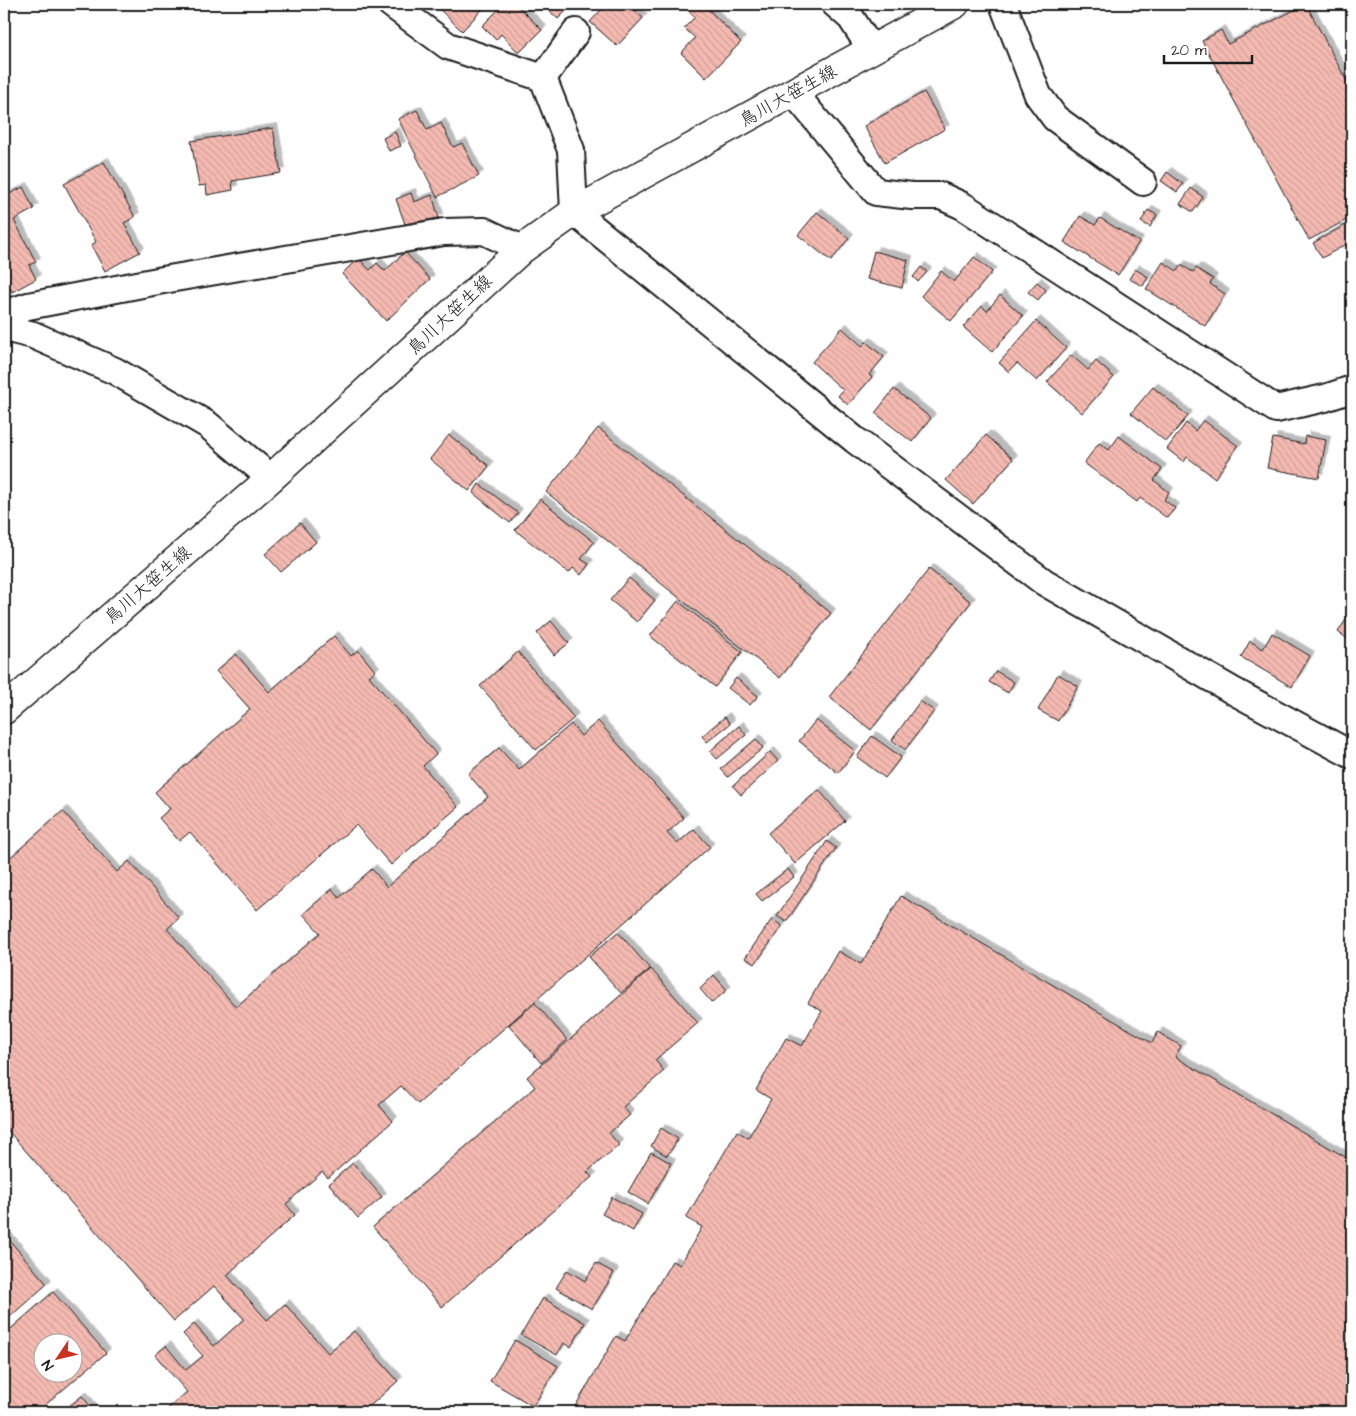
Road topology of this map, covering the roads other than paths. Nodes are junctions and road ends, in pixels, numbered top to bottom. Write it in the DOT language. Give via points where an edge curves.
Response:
graph roads {
  1 [pos="835,4"];
  2 [pos="955,4"];
  3 [pos="1003,4"];
  4 [pos="398,6"];
  5 [pos="576,32"];
  6 [pos="871,49"];
  7 [pos="543,78"];
  8 [pos="794,93"];
  9 [pos="1143,182"];
  10 [pos="574,212"];
  11 [pos="522,249"];
  12 [pos="4,314"];
  13 [pos="4,328"];
  14 [pos="1352,389"];
  15 [pos="271,478"];
  16 [pos="4,710"];
  17 [pos="1349,746"];
  1 -- 6 [label="street" via="851,18"];
  2 -- 6 [label="street, 鳥川大笹生線"];
  3 -- 9 [label="street" via="1038,95 1055,118"];
  4 -- 7 [label="street" via="448,46"];
  5 -- 7 [label="street"];
  6 -- 8 [label="street, 鳥川大笹生線"];
  7 -- 10 [label="street" via="571,150"];
  8 -- 10 [label="street, 鳥川大笹生線"];
  8 -- 14 [label="street" via="876,192 941,196 963,206 1276,409"];
  10 -- 11 [label="street, 鳥川大笹生線"];
  10 -- 17 [label="street" via="855,440 1044,582 1235,692"];
  11 -- 12 [label="street" via="484,231 444,232 163,280 28,306"];
  11 -- 15 [label="street, 鳥川大笹生線"];
  13 -- 15 [label="street" via="33,335 115,371 208,425"];
  15 -- 16 [label="street, 鳥川大笹生線"];
}
